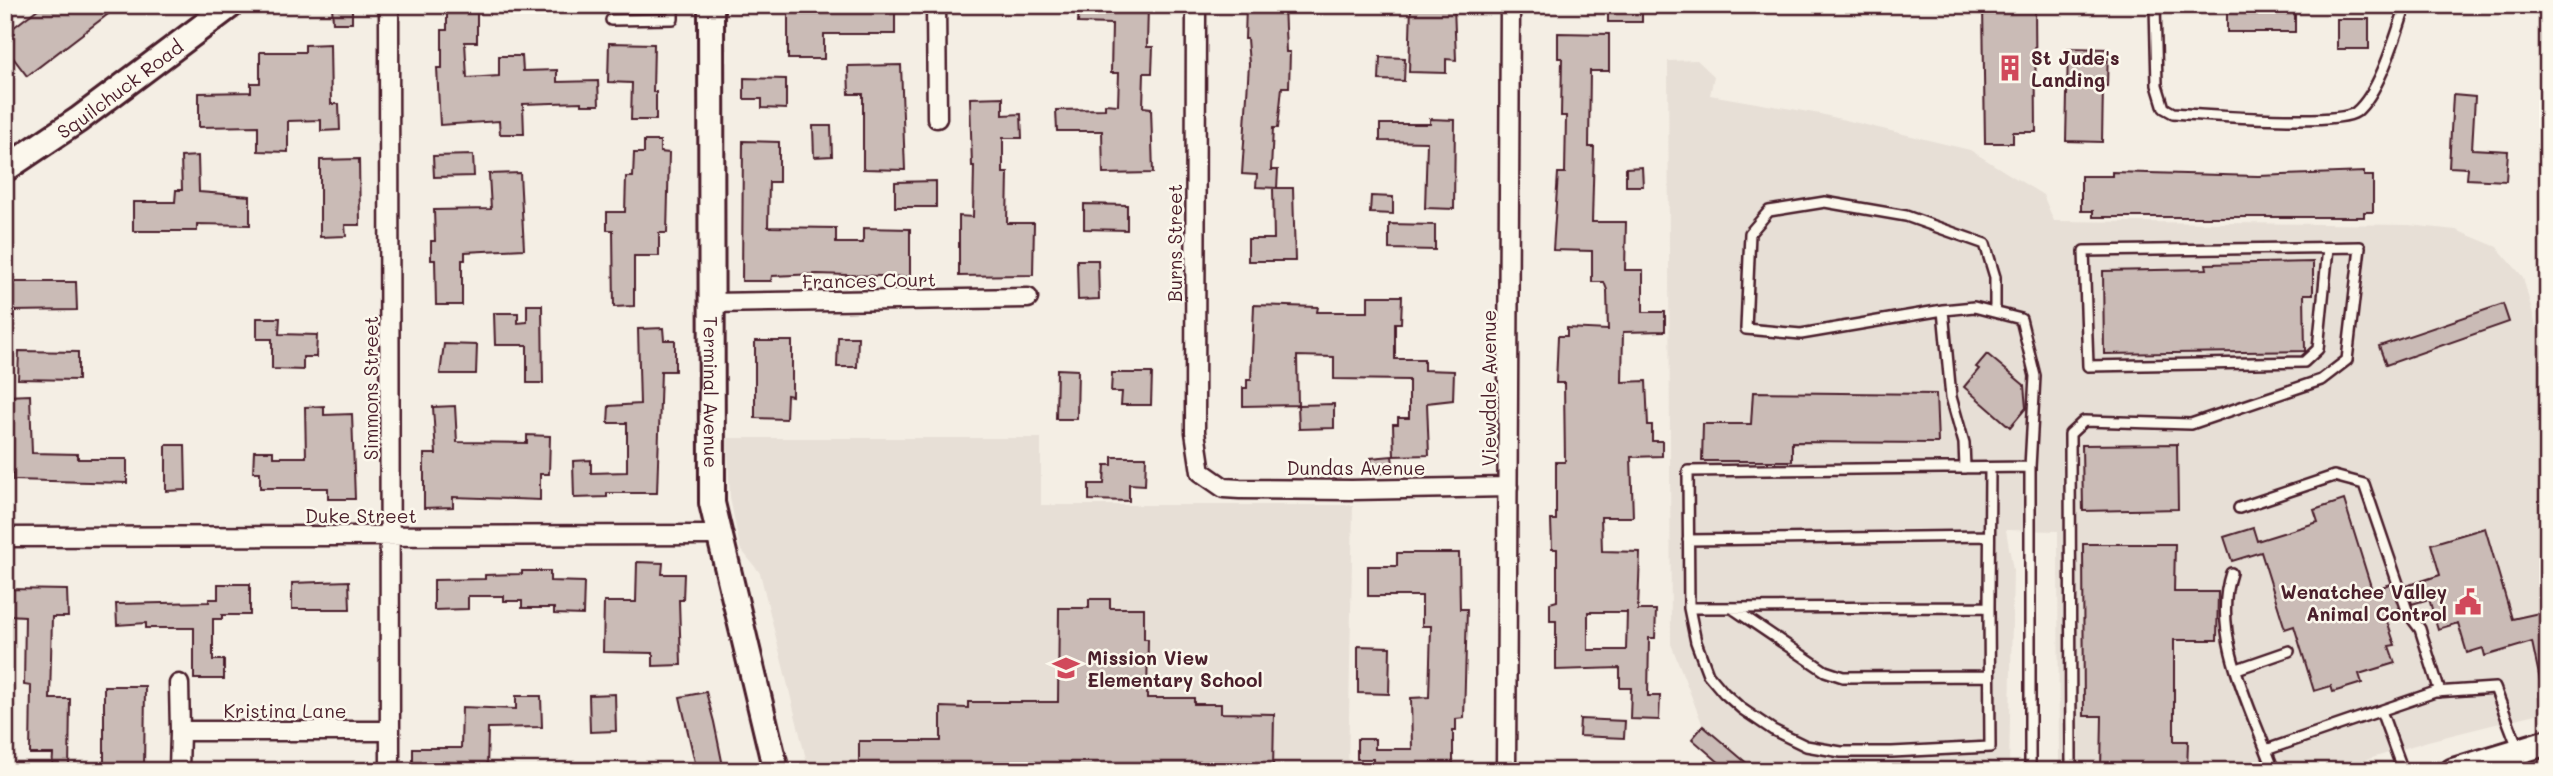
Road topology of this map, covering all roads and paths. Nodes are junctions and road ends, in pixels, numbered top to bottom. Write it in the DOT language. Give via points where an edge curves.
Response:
graph roads {
  1 [pos="231,5"];
  2 [pos="389,5"];
  3 [pos="673,5"];
  4 [pos="711,5"];
  5 [pos="936,5"];
  6 [pos="1196,5"];
  7 [pos="1510,5"];
  8 [pos="2155,5"];
  9 [pos="2406,5"];
  10 [pos="611,20"];
  11 [pos="937,118"];
  12 [pos="5,169"];
  13 [pos="2328,248"];
  14 [pos="1028,298"];
  15 [pos="710,303"];
  16 [pos="1943,310"];
  17 [pos="1995,312"];
  18 [pos="2030,467"];
  19 [pos="1965,468"];
  20 [pos="1990,468"];
  21 [pos="1207,479"];
  22 [pos="1508,487"];
  23 [pos="2239,508"];
  24 [pos="717,535"];
  25 [pos="5,537"];
  26 [pos="391,537"];
  27 [pos="1989,537"];
  28 [pos="1688,540"];
  29 [pos="2231,573"];
  30 [pos="1989,607"];
  31 [pos="1689,608"];
  32 [pos="1732,608"];
  33 [pos="2290,651"];
  34 [pos="2237,669"];
  35 [pos="1989,676"];
  36 [pos="179,684"];
  37 [pos="2440,692"];
  38 [pos="2381,711"];
  39 [pos="390,730"];
  40 [pos="180,732"];
  41 [pos="2548,743"];
  42 [pos="2266,750"];
  43 [pos="2511,756"];
  44 [pos="180,771"];
  45 [pos="390,771"];
  46 [pos="776,771"];
  47 [pos="1506,771"];
  48 [pos="2030,771"];
  49 [pos="2071,771"];
  50 [pos="2274,771"];
  51 [pos="2403,771"];
  52 [pos="2453,771"];
  1 -- 12 [label="street, Squilchuck Road" via="68,128"];
  2 -- 26 [label="street, Simmons Street"];
  3 -- 10 [label="lane" via="673,19"];
  4 -- 15 [label="street, Terminal Avenue"];
  5 -- 11 [label="street"];
  6 -- 21 [label="street, Burns Street" via="1195,432 1197,459"];
  7 -- 22 [label="street, Viewdale Avenue"];
  8 -- 9 [label="lane" via="2157,85 2164,108 2173,113 2297,118 2353,114 2365,103"];
  13 -- 13 [label="lane" via="2084,251 2088,366 2304,362 2318,349"];
  13 -- 49 [label="lane" via="2360,247 2347,360 2335,371 2322,380 2191,424 2084,421 2070,434"];
  14 -- 15 [label="street, Frances Court"];
  15 -- 24 [label="street, Terminal Avenue" via="712,503"];
  16 -- 17 [label="lane" via="1974,307"];
  16 -- 17 [label="lane" via="1801,334 1746,329 1750,233 1769,211 1825,202 1906,216 1985,244 1995,277"];
  16 -- 19 [label="lane" via="1951,397 1964,443"];
  17 -- 18 [label="lane" via="2021,318 2035,376"];
  18 -- 20 [label="lane"];
  18 -- 48 [label="lane"];
  19 -- 20 [label="lane"];
  19 -- 28 [label="lane" via="1688,471"];
  20 -- 27 [label="lane"];
  21 -- 22 [label="street, Dundas Avenue" via="1224,488 1252,489"];
  22 -- 47 [label="street, Viewdale Avenue"];
  23 -- 37 [label="lane" via="2334,475 2364,484"];
  24 -- 26 [label="street, Duke Street"];
  24 -- 46 [label="street, Terminal Avenue"];
  25 -- 26 [label="street, Duke Street"];
  26 -- 39 [label="street, Simmons Street"];
  27 -- 28 [label="lane"];
  27 -- 30 [label="lane"];
  28 -- 31 [label="lane"];
  29 -- 34 [label="lane" via="2225,618"];
  30 -- 32 [label="lane"];
  30 -- 35 [label="lane"];
  31 -- 32 [label="lane"];
  31 -- 35 [label="lane" via="1708,674 1724,693 1762,723 1806,746 1842,752 1990,747"];
  32 -- 35 [label="lane" via="1825,671 1843,677"];
  33 -- 34 [label="lane"];
  34 -- 42 [label="lane"];
  36 -- 40 [label="street"];
  37 -- 38 [label="lane"];
  37 -- 43 [label="lane" via="2495,688"];
  38 -- 42 [label="lane"];
  38 -- 51 [label="lane"];
  39 -- 40 [label="street, Kristina Lane"];
  39 -- 45 [label="street, Simmons Street"];
  40 -- 44 [label="street"];
  41 -- 43 [label="street"];
  42 -- 50 [label="lane"];
  43 -- 52 [label="street"];
}
